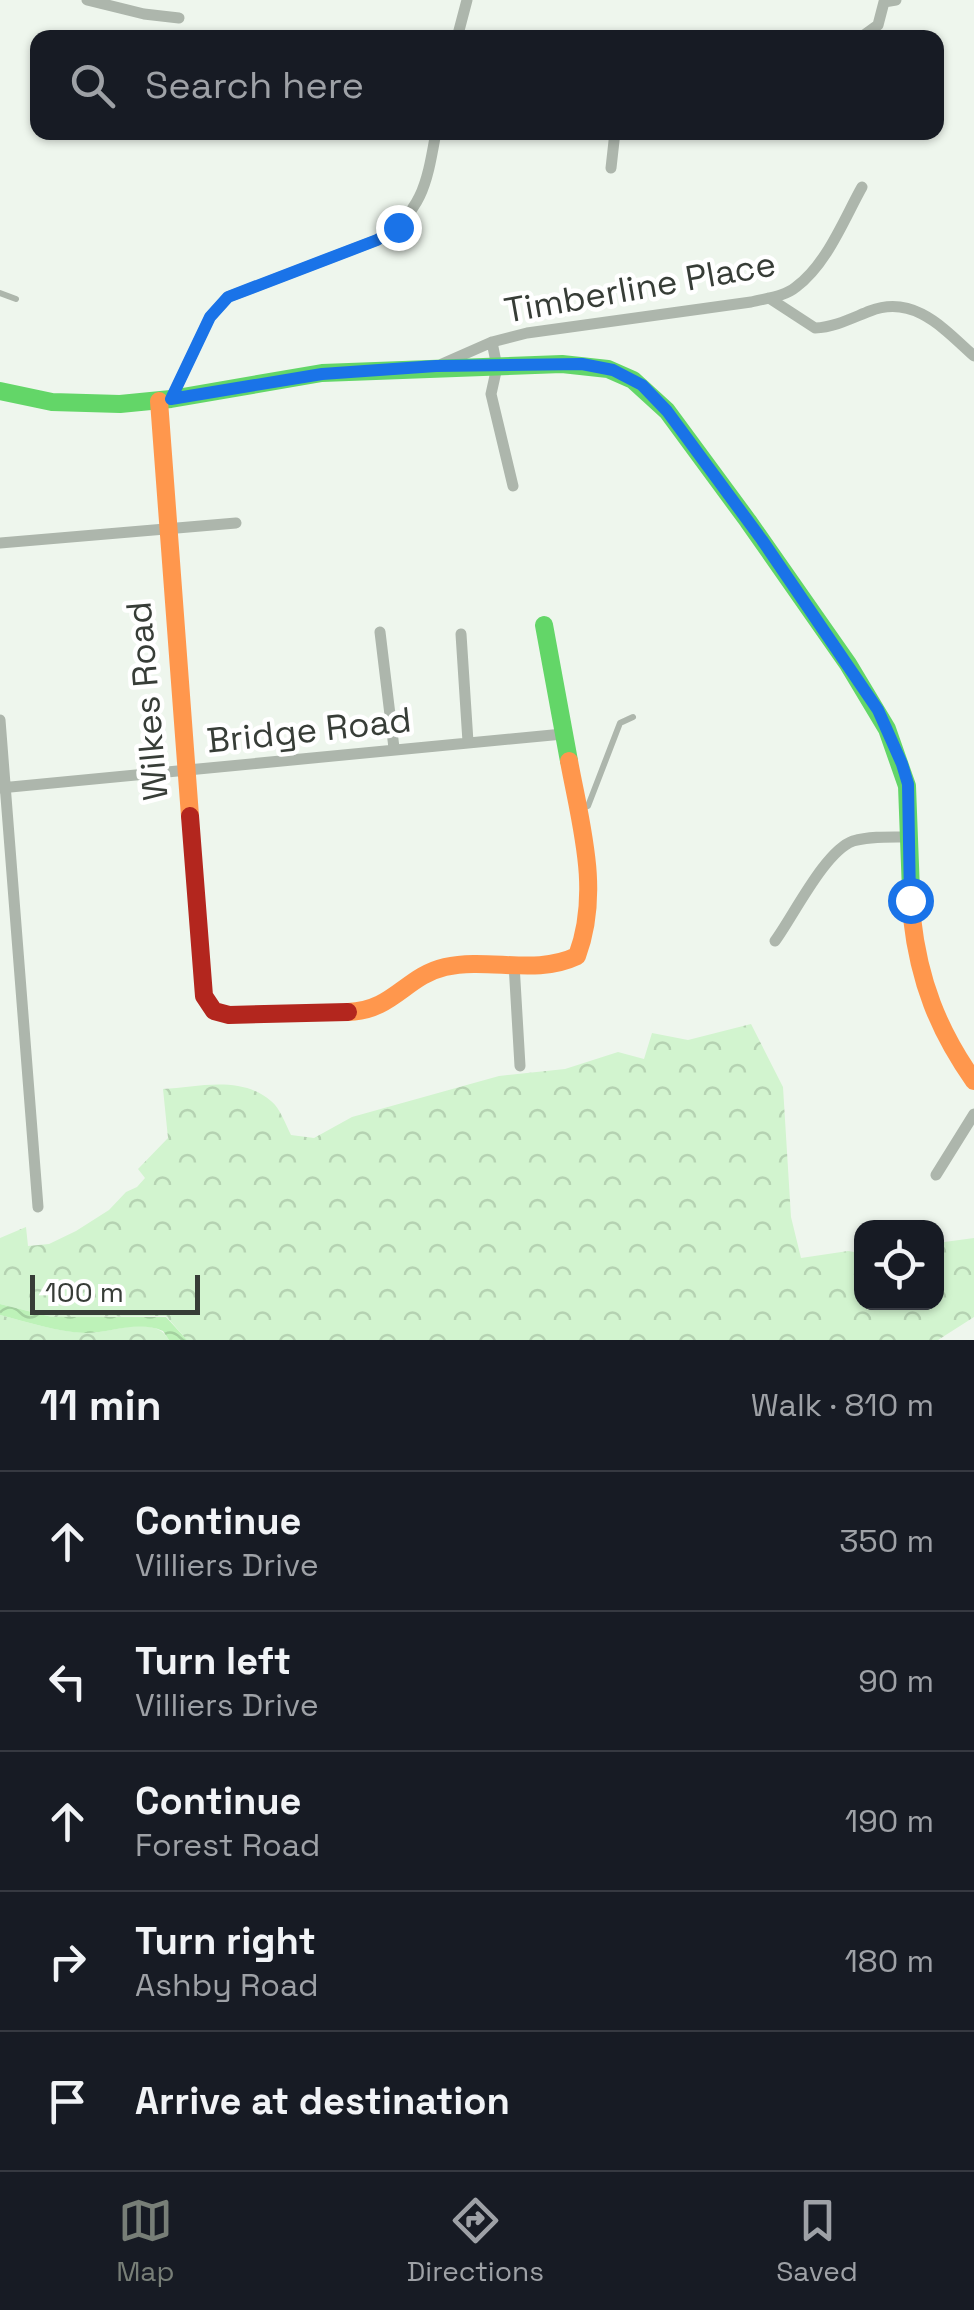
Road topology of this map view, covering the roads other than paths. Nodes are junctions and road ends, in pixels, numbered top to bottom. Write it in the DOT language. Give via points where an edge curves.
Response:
graph roads {
  1 [pos="87,0"];
  2 [pos="467,0"];
  3 [pos="888,1"];
  4 [pos="180,18"];
  5 [pos="460,30"];
  6 [pos="871,30"];
  7 [pos="435,140"];
  8 [pos="614,140"];
  9 [pos="611,168"];
  10 [pos="862,187"];
  11 [pos="0,293"];
  12 [pos="769,298"];
  13 [pos="16,299"];
  14 [pos="492,342"];
  15 [pos="974,356"];
  16 [pos="436,366"];
  17 [pos="497,366"];
  18 [pos="0,390"];
  19 [pos="165,400"];
  20 [pos="513,486"];
  21 [pos="236,523"];
  22 [pos="166,530"];
  23 [pos="3,542"];
  24 [pos="544,626"];
  25 [pos="380,632"];
  26 [pos="461,634"];
  27 [pos="633,717"];
  28 [pos="0,720"];
  29 [pos="563,734"];
  30 [pos="468,742"];
  31 [pos="394,748"];
  32 [pos="185,770"];
  33 [pos="3,788"];
  34 [pos="579,809"];
  35 [pos="909,837"];
  36 [pos="775,941"];
  37 [pos="514,964"];
  38 [pos="520,1066"];
  39 [pos="974,1081"];
  40 [pos="974,1114"];
  41 [pos="936,1175"];
  42 [pos="38,1206"];
  1 -- 4 [label="street"];
  2 -- 5 [label="street"];
  3 -- 6 [label="street"];
  7 -- 19 [label="street" via="422,194 398,227 228,297"];
  8 -- 9 [label="street"];
  10 -- 12 [label="street, Timberline Place" via="808,275"];
  11 -- 13 [label="lane"];
  12 -- 14 [label="street, Timberline Place"];
  12 -- 15 [label="street" via="816,328 902,306 926,315"];
  14 -- 16 [label="street, Timberline Place"];
  14 -- 17 [label="street, Timberline Place"];
  16 -- 17 [label="street"];
  16 -- 19 [label="street" via="322,374"];
  17 -- 20 [label="street, Timberline Place" via="492,394"];
  17 -- 35 [label="street" via="596,366 654,394 878,710 902,764"];
  18 -- 19 [label="street" via="52,402"];
  19 -- 22 [label="street, Wilkes Road"];
  21 -- 22 [label="street"];
  22 -- 23 [label="street"];
  22 -- 32 [label="street, Wilkes Road"];
  24 -- 29 [label="street"];
  25 -- 31 [label="street"];
  26 -- 30 [label="street"];
  27 -- 34 [label="lane" via="620,723 588,806"];
  28 -- 33 [label="street"];
  29 -- 30 [label="street, Bridge Road"];
  29 -- 34 [label="street"];
  30 -- 31 [label="street, Bridge Road"];
  31 -- 32 [label="street, Bridge Road"];
  32 -- 33 [label="street, Bridge Road"];
  32 -- 37 [label="street, Wilkes Road" via="204,996 214,1012 355,1013 382,1006 435,969"];
  33 -- 42 [label="street"];
  34 -- 37 [label="street" via="589,867 587,929 577,956 562,963"];
  35 -- 36 [label="street" via="843,846"];
  35 -- 39 [label="street" via="911,928 921,984 941,1034"];
  37 -- 38 [label="street"];
  40 -- 41 [label="street"];
}
